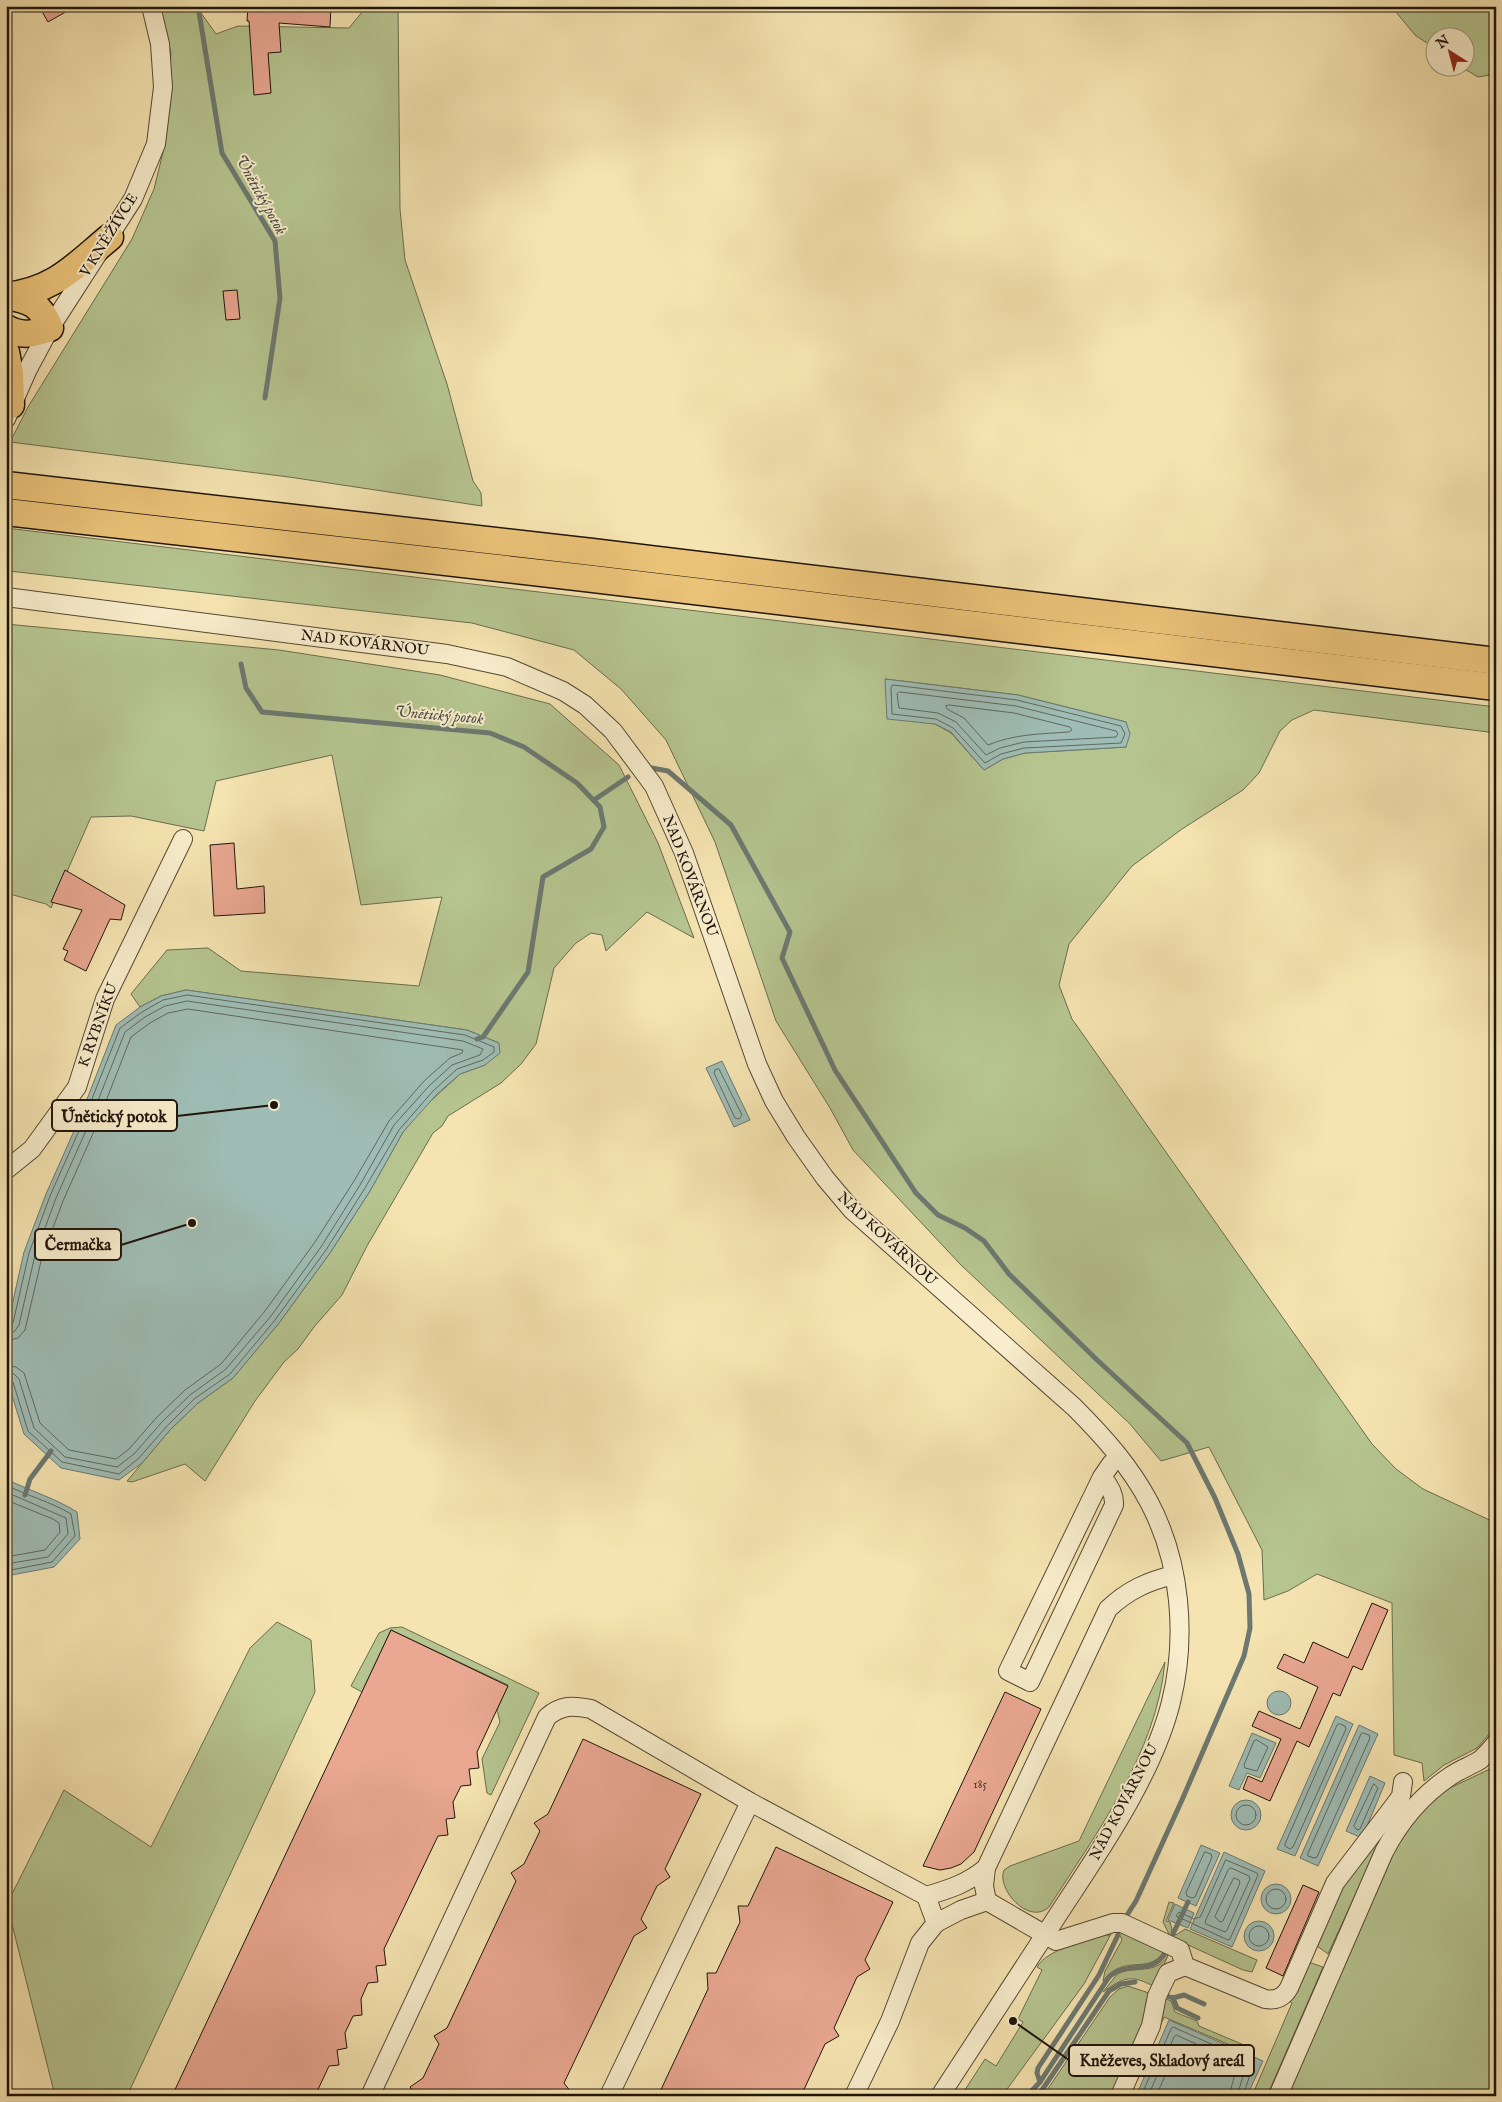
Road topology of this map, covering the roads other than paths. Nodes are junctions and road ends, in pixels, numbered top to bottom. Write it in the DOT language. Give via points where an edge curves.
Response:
graph roads {
  1 [pos="151,6"];
  2 [pos="110,237"];
  3 [pos="7,296"];
  4 [pos="6,328"];
  5 [pos="50,328"];
  6 [pos="6,352"];
  7 [pos="9,412"];
  8 [pos="6,485"];
  9 [pos="6,512"];
  10 [pos="6,596"];
  11 [pos="52,602"];
  12 [pos="6,610"];
  13 [pos="1496,661"];
  14 [pos="1496,687"];
  15 [pos="183,839"];
  16 [pos="6,1170"];
  17 [pos="1119,1457"];
  18 [pos="1102,1477"];
  19 [pos="1174,1574"];
  20 [pos="1496,1743"];
  21 [pos="1403,1782"];
  22 [pos="750,1802"];
  23 [pos="986,1868"];
  24 [pos="926,1896"];
  25 [pos="987,1901"];
  26 [pos="936,1923"];
  27 [pos="1045,1935"];
  28 [pos="1185,1966"];
  29 [pos="370,2096"];
  30 [pos="610,2096"];
  31 [pos="854,2096"];
  32 [pos="940,2096"];
  33 [pos="1120,2096"];
  34 [pos="1278,2096"];
  1 -- 2 [label="street, V KNĚŽÍVCE" via="160,44 163,87 156,144 133,199"];
  2 -- 3 [label="highway" via="45,287"];
  2 -- 5 [label="street, V KNĚŽÍVCE"];
  3 -- 5 [label="highway" via="36,305"];
  4 -- 5 [label="highway" via="20,334"];
  5 -- 7 [label="street, V KNĚŽÍVCE"];
  6 -- 7 [label="highway" via="10,373"];
  8 -- 13 [label="highway"];
  9 -- 14 [label="highway"];
  10 -- 11 [label="street, NAD KOVÁRNOU"];
  11 -- 12 [label="street"];
  11 -- 17 [label="street, NAD KOVÁRNOU" via="447,654 506,667 563,691 585,705 613,730 654,786 684,852 757,1064 774,1101 805,1150 852,1210 1074,1407"];
  15 -- 16 [label="street, K RYBNÍKU" via="105,999 77,1086 32,1149"];
  17 -- 18 [label="street"];
  17 -- 19 [label="street, NAD KOVÁRNOU" via="1158,1520"];
  18 -- 18 [label="street" via="1008,1671 1030,1682 1114,1505 1115,1498"];
  19 -- 23 [label="street" via="1142,1584 1124,1594 1108,1609"];
  19 -- 27 [label="street, NAD KOVÁRNOU" via="1178,1598 1178,1662 1171,1703 1162,1729 1123,1812"];
  20 -- 34 [label="street" via="1480,1760 1428,1792 1398,1828 1384,1852"];
  21 -- 28 [label="street" via="1401,1796 1335,1883 1289,1988 1282,1996 1265,1999"];
  22 -- 24 [label="street"];
  22 -- 29 [label="street" via="591,1709 575,1705 554,1711 547,1717"];
  22 -- 30 [label="street"];
  23 -- 24 [label="street" via="956,1888"];
  23 -- 25 [label="street" via="984,1886"];
  24 -- 26 [label="street"];
  25 -- 26 [label="street"];
  25 -- 27 [label="street"];
  26 -- 31 [label="street" via="920,1943 890,2021"];
  27 -- 28 [label="street" via="1060,1941 1113,1923 1122,1923 1180,1950"];
  27 -- 32 [label="street, NAD KOVÁRNOU"];
  28 -- 33 [label="street" via="1168,1973 1157,1996 1151,2026"];
}
